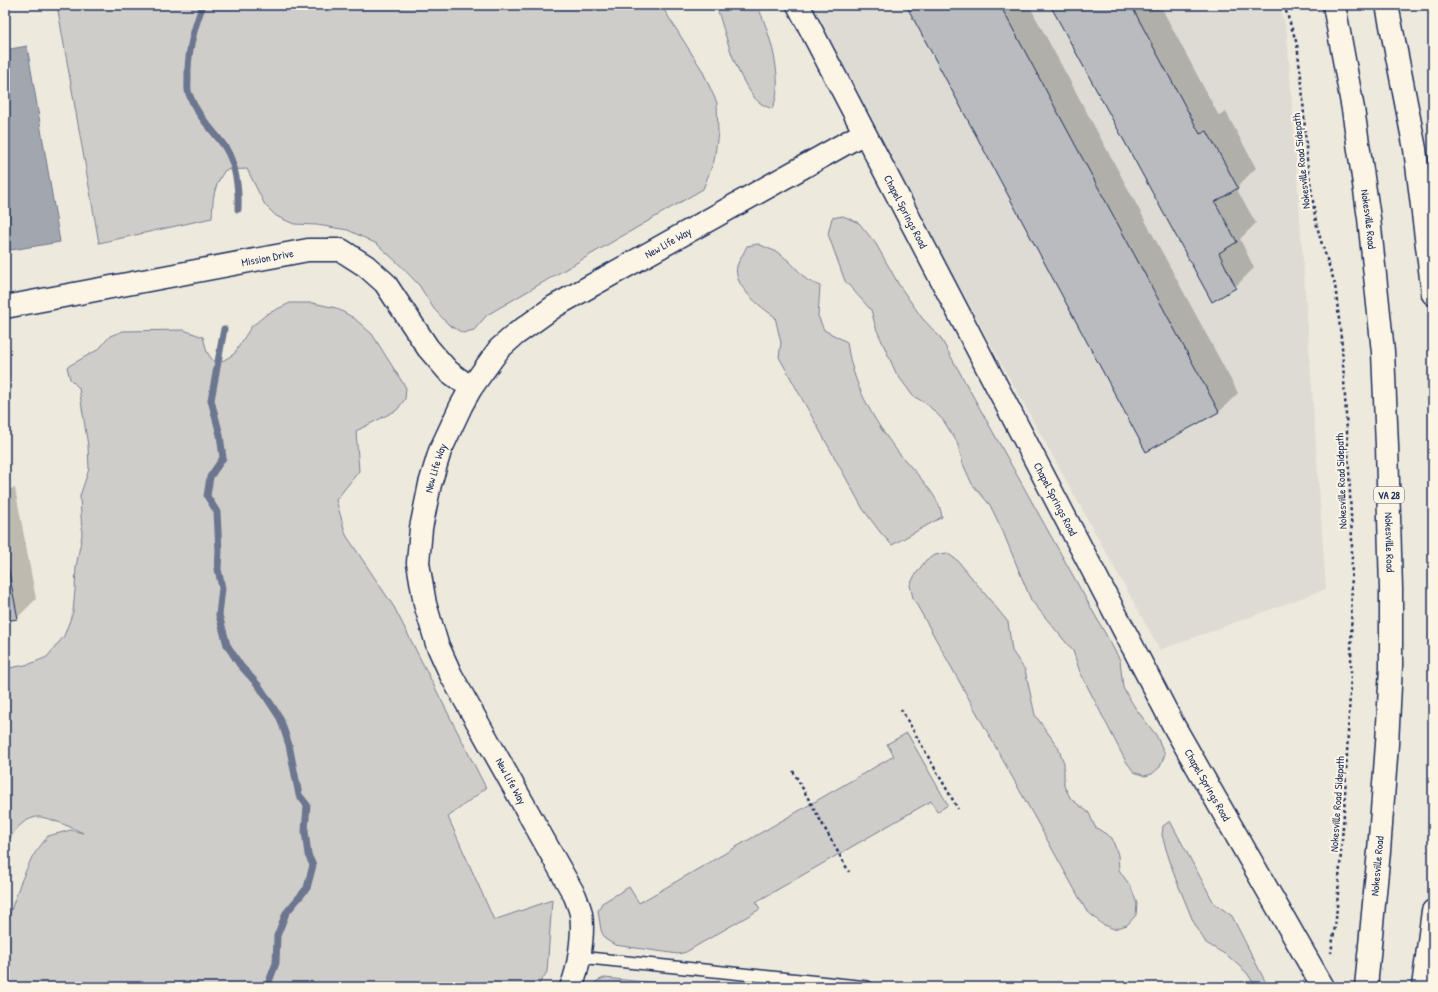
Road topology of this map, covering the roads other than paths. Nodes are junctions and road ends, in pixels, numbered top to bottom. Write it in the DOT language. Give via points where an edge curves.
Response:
graph roads {
  1 [pos="798,5"];
  2 [pos="1334,5"];
  3 [pos="1387,5"];
  4 [pos="864,133"];
  5 [pos="1433,294"];
  6 [pos="5,307"];
  7 [pos="471,388"];
  8 [pos="1433,911"];
  9 [pos="579,957"];
  10 [pos="571,987"];
  11 [pos="867,987"];
  12 [pos="1322,987"];
  13 [pos="1366,987"];
  14 [pos="1423,987"];
  1 -- 4 [label="main road, Chapel Springs Road"];
  2 -- 13 [label="main road, Nokesville Road / VA 28" via="1369,218 1383,352 1387,446 1391,581 1390,674 1387,744"];
  3 -- 5 [label="main road" via="1415,149"];
  4 -- 7 [label="main road, New Life Way" via="555,306 499,349"];
  4 -- 12 [label="main road, Chapel Springs Road" via="1175,728"];
  6 -- 7 [label="main road, Mission Drive" via="308,250 341,250 366,266 385,283 428,348 448,371"];
  7 -- 9 [label="main road, New Life Way" via="440,451 430,484 421,528 418,563 425,604 437,644 451,674 575,896 581,913"];
  8 -- 14 [label="main road"];
  9 -- 10 [label="main road, New Life Way"];
  9 -- 11 [label="lane"];
}
